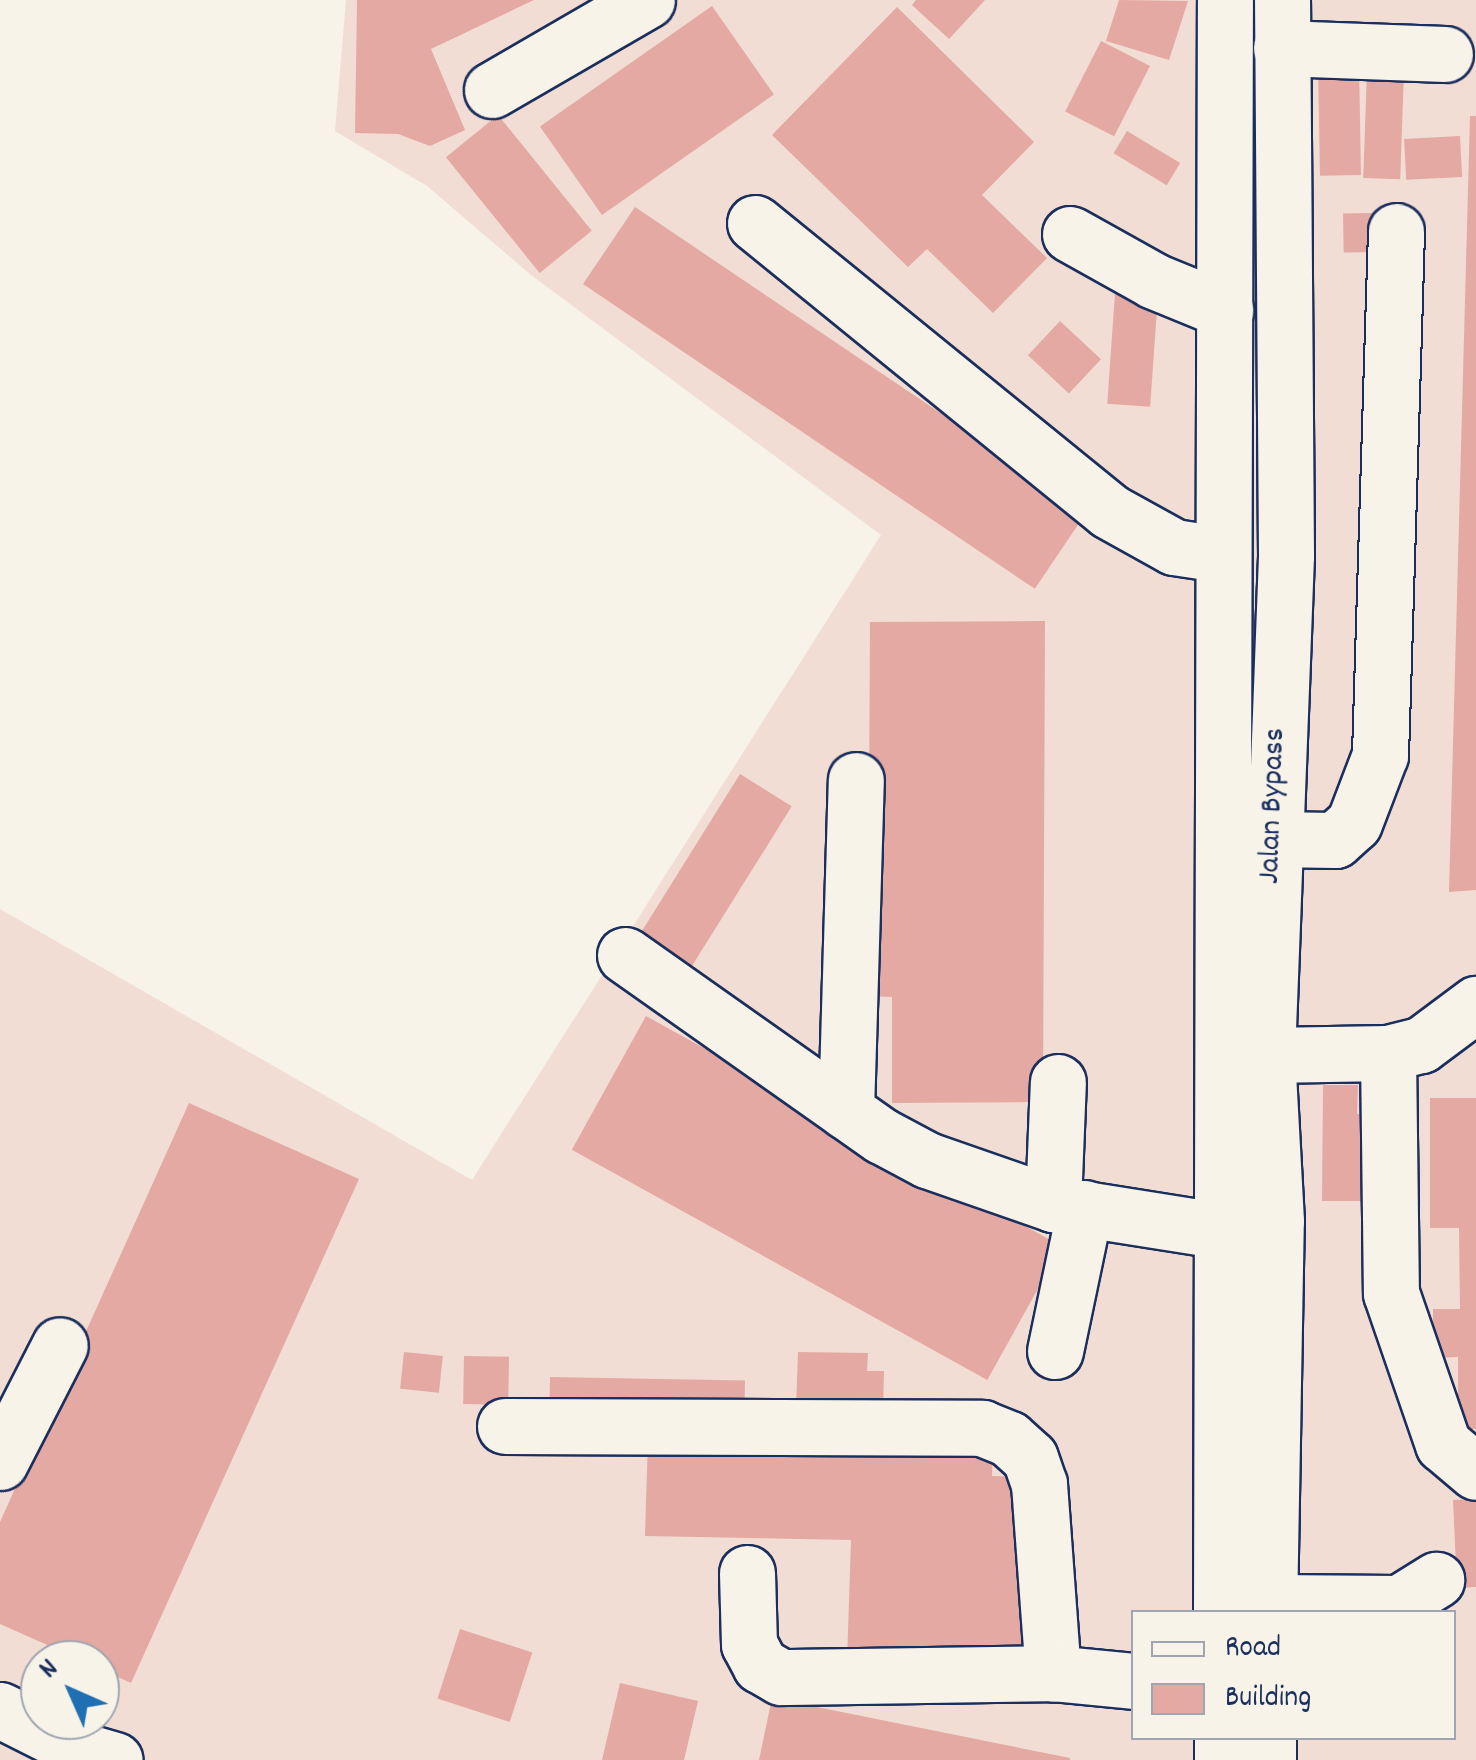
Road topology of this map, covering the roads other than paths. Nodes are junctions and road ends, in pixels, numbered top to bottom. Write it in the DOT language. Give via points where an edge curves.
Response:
graph roads {
  1 [pos="647,0"];
  2 [pos="1225,0"];
  3 [pos="1282,24"];
  4 [pos="1445,54"];
  5 [pos="492,90"];
  6 [pos="755,223"];
  7 [pos="1396,232"];
  8 [pos="1070,234"];
  9 [pos="1225,310"];
  10 [pos="1220,554"];
  11 [pos="1286,555"];
  12 [pos="856,780"];
  13 [pos="1272,838"];
  14 [pos="625,955"];
  15 [pos="1476,1004"];
  16 [pos="1388,1053"];
  17 [pos="1267,1054"];
  18 [pos="1058,1082"];
  19 [pos="846,1111"];
  20 [pos="1069,1206"];
  21 [pos="1218,1230"];
  22 [pos="60,1345"];
  23 [pos="1055,1352"];
  24 [pos="505,1426"];
  25 [pos="0,1462"];
  26 [pos="1476,1472"];
  27 [pos="748,1573"];
  28 [pos="1436,1580"];
  29 [pos="1253,1609"];
  30 [pos="1053,1673"];
  31 [pos="1131,1681"];
  32 [pos="0,1710"];
  33 [pos="115,1760"];
  1 -- 5 [label="main road"];
  2 -- 9 [label="main road, Jalan Bypass"];
  3 -- 4 [label="main road"];
  3 -- 11 [label="main road, Jalan Bypass"];
  6 -- 10 [label="main road" via="1109,511 1174,547"];
  7 -- 13 [label="main road" via="1380,755 1354,823 1335,840"];
  8 -- 9 [label="main road" via="1154,282"];
  9 -- 10 [label="main road, Jalan Bypass"];
  10 -- 11 [label="main road"];
  10 -- 21 [label="main road, Jalan Bypass"];
  11 -- 13 [label="main road, Jalan Bypass"];
  12 -- 19 [label="main road"];
  13 -- 17 [label="main road, Jalan Bypass"];
  14 -- 19 [label="main road"];
  15 -- 16 [label="main road" via="1421,1045"];
  16 -- 17 [label="main road"];
  16 -- 26 [label="main road" via="1391,1293 1443,1444"];
  17 -- 29 [label="main road, Jalan Bypass" via="1276,1221"];
  18 -- 20 [label="main road"];
  19 -- 20 [label="main road" via="927,1160"];
  20 -- 21 [label="main road"];
  20 -- 23 [label="main road"];
  21 -- 29 [label="main road, Jalan Bypass"];
  22 -- 25 [label="main road"];
  24 -- 30 [label="main road" via="982,1428 1009,1439 1030,1458 1039,1484"];
  27 -- 30 [label="main road" via="749,1644 760,1666 781,1676"];
  28 -- 29 [label="main road" via="1399,1604"];
  30 -- 31 [label="main road"];
  32 -- 33 [label="main road"];
}
